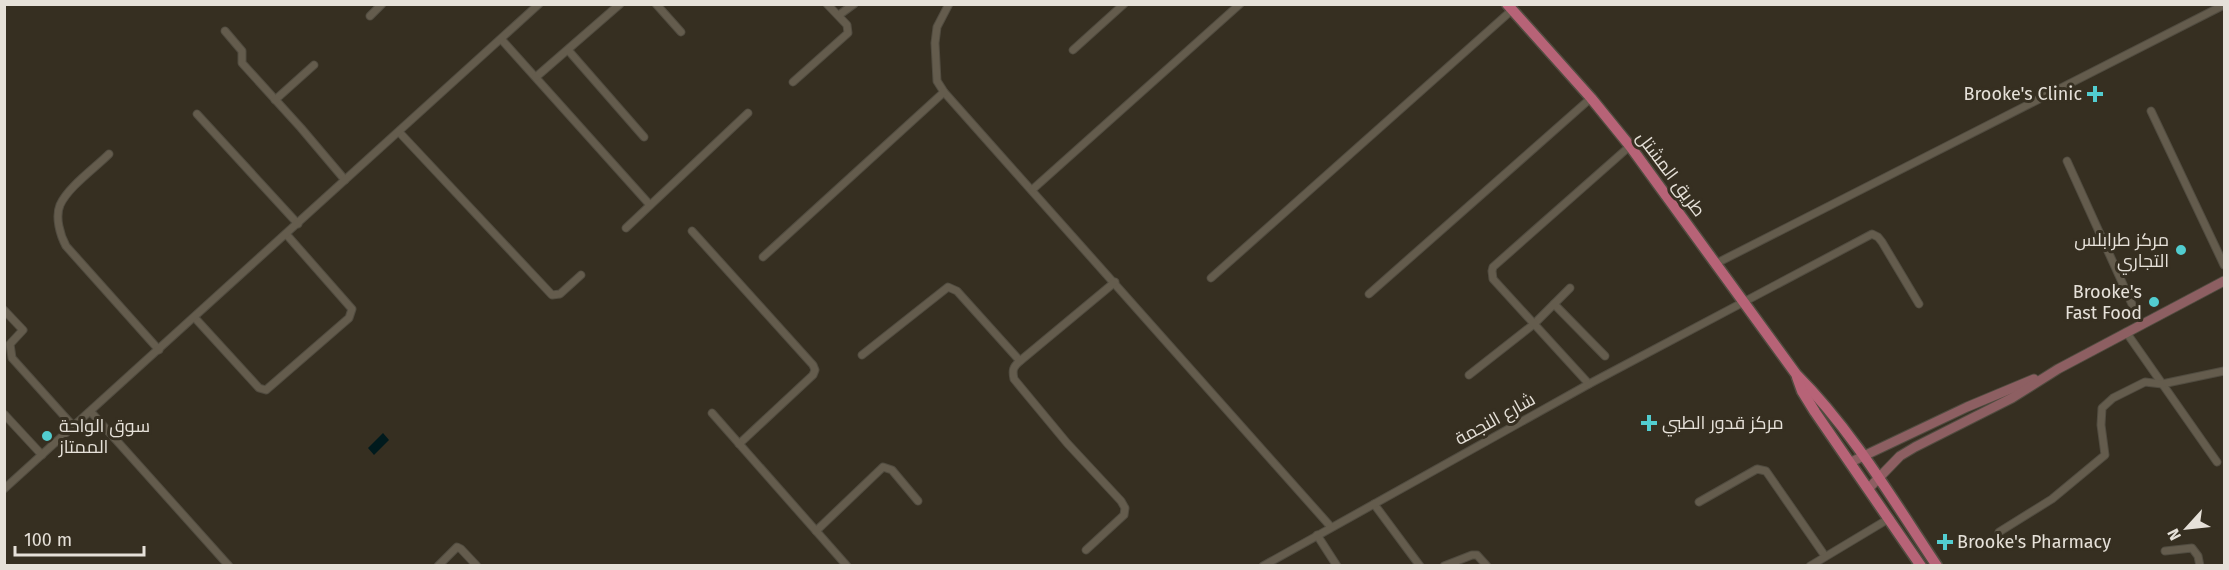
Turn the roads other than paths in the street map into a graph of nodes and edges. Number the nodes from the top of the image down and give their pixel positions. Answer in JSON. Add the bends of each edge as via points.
{"nodes":[{"id":1,"x":382,"y":4,"type":"edge"},
{"id":2,"x":539,"y":4,"type":"edge"},
{"id":3,"x":620,"y":4,"type":"edge"},
{"id":4,"x":656,"y":4,"type":"edge"},
{"id":5,"x":827,"y":4,"type":"edge"},
{"id":6,"x":854,"y":4,"type":"edge"},
{"id":7,"x":949,"y":4,"type":"edge"},
{"id":8,"x":1124,"y":4,"type":"edge"},
{"id":9,"x":1240,"y":4,"type":"edge"},
{"id":10,"x":2224,"y":5,"type":"edge"},
{"id":11,"x":1510,"y":7,"type":"edge"},
{"id":12,"x":839,"y":15,"type":"junction"},
{"id":13,"x":370,"y":16,"type":"dead end"},
{"id":14,"x":225,"y":31,"type":"dead end"},
{"id":15,"x":681,"y":32,"type":"dead end"},
{"id":16,"x":501,"y":39,"type":"junction"},
{"id":17,"x":568,"y":50,"type":"junction"},
{"id":18,"x":1073,"y":50,"type":"dead end"},
{"id":19,"x":314,"y":65,"type":"dead end"},
{"id":20,"x":536,"y":77,"type":"junction"},
{"id":21,"x":793,"y":82,"type":"dead end"},
{"id":22,"x":944,"y":92,"type":"junction"},
{"id":23,"x":1591,"y":98,"type":"junction"},
{"id":24,"x":275,"y":100,"type":"junction"},
{"id":25,"x":2151,"y":111,"type":"dead end"},
{"id":26,"x":748,"y":113,"type":"dead end"},
{"id":27,"x":197,"y":114,"type":"dead end"},
{"id":28,"x":399,"y":132,"type":"junction"},
{"id":29,"x":644,"y":137,"type":"dead end"},
{"id":30,"x":1630,"y":146,"type":"junction"},
{"id":31,"x":109,"y":154,"type":"dead end"},
{"id":32,"x":2067,"y":161,"type":"dead end"},
{"id":33,"x":345,"y":180,"type":"junction"},
{"id":34,"x":1032,"y":189,"type":"junction"},
{"id":35,"x":650,"y":205,"type":"junction"},
{"id":36,"x":298,"y":224,"type":"junction"},
{"id":37,"x":626,"y":228,"type":"dead end"},
{"id":38,"x":692,"y":231,"type":"dead end"},
{"id":39,"x":286,"y":234,"type":"junction"},
{"id":40,"x":763,"y":257,"type":"dead end"},
{"id":41,"x":1717,"y":263,"type":"junction"},
{"id":42,"x":2224,"y":265,"type":"edge"},
{"id":43,"x":581,"y":275,"type":"dead end"},
{"id":44,"x":1210,"y":278,"type":"dead end"},
{"id":45,"x":2224,"y":281,"type":"edge"},
{"id":46,"x":1115,"y":282,"type":"junction"},
{"id":47,"x":1570,"y":288,"type":"dead end"},
{"id":48,"x":1368,"y":294,"type":"dead end"},
{"id":49,"x":1744,"y":302,"type":"junction"},
{"id":50,"x":1554,"y":304,"type":"junction"},
{"id":51,"x":1919,"y":304,"type":"dead end"},
{"id":52,"x":4,"y":310,"type":"edge"},
{"id":53,"x":195,"y":318,"type":"junction"},
{"id":54,"x":1534,"y":324,"type":"junction"},
{"id":55,"x":2141,"y":324,"type":"junction"},
{"id":56,"x":2126,"y":332,"type":"junction"},
{"id":57,"x":159,"y":350,"type":"junction"},
{"id":58,"x":862,"y":355,"type":"dead end"},
{"id":59,"x":1605,"y":356,"type":"dead end"},
{"id":60,"x":1020,"y":361,"type":"junction"},
{"id":61,"x":2058,"y":369,"type":"junction"},
{"id":62,"x":2224,"y":371,"type":"edge"},
{"id":63,"x":1796,"y":374,"type":"junction"},
{"id":64,"x":1470,"y":375,"type":"dead end"},
{"id":65,"x":1589,"y":384,"type":"junction"},
{"id":66,"x":2162,"y":384,"type":"junction"},
{"id":67,"x":91,"y":412,"type":"junction"},
{"id":68,"x":712,"y":413,"type":"dead end"},
{"id":69,"x":4,"y":414,"type":"edge"},
{"id":70,"x":74,"y":427,"type":"junction"},
{"id":71,"x":739,"y":444,"type":"junction"},
{"id":72,"x":42,"y":455,"type":"junction"},
{"id":73,"x":1864,"y":456,"type":"junction"},
{"id":74,"x":1851,"y":462,"type":"junction"},
{"id":75,"x":2217,"y":462,"type":"dead end"},
{"id":76,"x":1879,"y":478,"type":"junction"},
{"id":77,"x":1869,"y":488,"type":"junction"},
{"id":78,"x":4,"y":489,"type":"edge"},
{"id":79,"x":918,"y":501,"type":"dead end"},
{"id":80,"x":1699,"y":502,"type":"dead end"},
{"id":81,"x":1374,"y":504,"type":"junction"},
{"id":82,"x":1890,"y":518,"type":"junction"},
{"id":83,"x":1331,"y":527,"type":"junction"},
{"id":84,"x":816,"y":531,"type":"junction"},
{"id":85,"x":1999,"y":532,"type":"dead end"},
{"id":86,"x":1317,"y":535,"type":"junction"},
{"id":87,"x":1086,"y":550,"type":"dead end"},
{"id":88,"x":2165,"y":552,"type":"dead end"},
{"id":89,"x":1825,"y":556,"type":"junction"},
{"id":90,"x":229,"y":566,"type":"edge"},
{"id":91,"x":438,"y":566,"type":"edge"},
{"id":92,"x":477,"y":566,"type":"edge"},
{"id":93,"x":847,"y":566,"type":"edge"},
{"id":94,"x":1263,"y":566,"type":"edge"},
{"id":95,"x":1337,"y":566,"type":"edge"},
{"id":96,"x":1420,"y":566,"type":"edge"},
{"id":97,"x":1444,"y":566,"type":"edge"},
{"id":98,"x":1487,"y":566,"type":"edge"},
{"id":99,"x":1810,"y":566,"type":"edge"},
{"id":100,"x":1921,"y":566,"type":"edge"},
{"id":101,"x":1937,"y":566,"type":"edge"},
{"id":102,"x":2200,"y":566,"type":"edge"}],
"edges":[{"from":1,"to":13,"type":"street"},
{"from":2,"to":16,"type":"street"},
{"from":3,"to":17,"type":"street"},
{"from":4,"to":15,"type":"street"},
{"from":5,"to":12,"type":"street"},
{"from":6,"to":12,"type":"street"},
{"from":7,"to":22,"type":"street","via":[[937,27],[935,43],[937,81]]},
{"from":8,"to":18,"type":"street"},
{"from":9,"to":34,"type":"street"},
{"from":10,"to":41,"type":"street"},
{"from":11,"to":23,"type":"main road","name":"طريق المشتل"},
{"from":11,"to":44,"type":"street"},
{"from":12,"to":21,"type":"street","via":[[848,33]]},
{"from":14,"to":24,"type":"street","via":[[242,51],[242,63]]},
{"from":16,"to":20,"type":"street"},
{"from":16,"to":28,"type":"street"},
{"from":17,"to":20,"type":"street"},
{"from":17,"to":29,"type":"street"},
{"from":19,"to":24,"type":"street"},
{"from":20,"to":35,"type":"street"},
{"from":22,"to":34,"type":"street"},
{"from":22,"to":40,"type":"street"},
{"from":23,"to":30,"type":"main road","name":"طريق المشتل"},
{"from":23,"to":48,"type":"street"},
{"from":24,"to":33,"type":"street"},
{"from":25,"to":42,"type":"street"},
{"from":26,"to":35,"type":"street"},
{"from":27,"to":36,"type":"street"},
{"from":28,"to":33,"type":"street"},
{"from":28,"to":43,"type":"street","via":[[552,295],[560,294]]},
{"from":30,"to":41,"type":"main road","name":"طريق المشتل"},
{"from":30,"to":54,"type":"street","via":[[1493,267],[1493,279]]},
{"from":31,"to":57,"type":"street","via":[[60,205],[61,237]]},
{"from":32,"to":55,"type":"street"},
{"from":33,"to":36,"type":"street"},
{"from":34,"to":46,"type":"street"},
{"from":35,"to":37,"type":"street"},
{"from":36,"to":39,"type":"street"},
{"from":38,"to":71,"type":"street","via":[[815,370]]},
{"from":39,"to":53,"type":"street"},
{"from":39,"to":53,"type":"street","via":[[352,309],[349,318],[270,388],[262,390]]},
{"from":41,"to":49,"type":"main road","name":"طريق المشتل"},
{"from":45,"to":55,"type":"main road"},
{"from":46,"to":60,"type":"street"},
{"from":46,"to":83,"type":"street"},
{"from":47,"to":50,"type":"street"},
{"from":49,"to":51,"type":"street","name":"شارع النجمة","via":[[1872,234],[1882,242]]},
{"from":49,"to":63,"type":"main road","name":"طريق المشتل"},
{"from":49,"to":65,"type":"street","name":"شارع النجمة"},
{"from":50,"to":54,"type":"street"},
{"from":50,"to":59,"type":"street"},
{"from":52,"to":70,"type":"street","via":[[23,330],[10,345],[12,358]]},
{"from":53,"to":57,"type":"street"},
{"from":54,"to":64,"type":"street"},
{"from":54,"to":65,"type":"street"},
{"from":55,"to":56,"type":"main road"},
{"from":56,"to":61,"type":"main road"},
{"from":56,"to":66,"type":"street"},
{"from":57,"to":67,"type":"street"},
{"from":58,"to":60,"type":"street","via":[[948,287],[957,291]]},
{"from":60,"to":87,"type":"street","via":[[1013,367],[1014,379],[1125,508],[1124,515]]},
{"from":61,"to":73,"type":"main road"},
{"from":61,"to":76,"type":"main road","via":[[2012,398],[1900,456]]},
{"from":62,"to":66,"type":"street"},
{"from":63,"to":73,"type":"main road","name":"طريق المشتل"},
{"from":63,"to":74,"type":"main road","name":"طريق المشتل","via":[[1802,391]]},
{"from":65,"to":81,"type":"street","name":"شارع النجمة"},
{"from":66,"to":75,"type":"street"},
{"from":66,"to":85,"type":"street","via":[[2145,382],[2113,398],[2102,408],[2105,454],[2052,499]]},
{"from":67,"to":70,"type":"street"},
{"from":67,"to":90,"type":"street"},
{"from":68,"to":71,"type":"street"},
{"from":69,"to":72,"type":"street"},
{"from":70,"to":72,"type":"street"},
{"from":71,"to":84,"type":"street"},
{"from":72,"to":78,"type":"street"},
{"from":73,"to":74,"type":"main road"},
{"from":73,"to":76,"type":"main road","name":"طريق المشتل"},
{"from":74,"to":77,"type":"main road","name":"طريق المشتل"},
{"from":76,"to":77,"type":"main road"},
{"from":76,"to":101,"type":"main road","name":"طريق المشتل"},
{"from":77,"to":82,"type":"main road","name":"طريق المشتل"},
{"from":79,"to":84,"type":"street","via":[[892,471],[883,467]]},
{"from":80,"to":89,"type":"street","via":[[1757,469],[1766,471]]},
{"from":81,"to":83,"type":"street","name":"شارع النجمة"},
{"from":81,"to":96,"type":"street"},
{"from":82,"to":89,"type":"street"},
{"from":82,"to":100,"type":"main road","name":"طريق المشتل"},
{"from":83,"to":86,"type":"street","name":"شارع النجمة"},
{"from":84,"to":93,"type":"street"},
{"from":86,"to":94,"type":"street","name":"شارع النجمة"},
{"from":86,"to":95,"type":"street"},
{"from":88,"to":102,"type":"street","via":[[2192,548]]},
{"from":89,"to":99,"type":"street"},
{"from":91,"to":92,"type":"street","via":[[457,547]]},
{"from":97,"to":98,"type":"street","via":[[1477,555]]}]}
